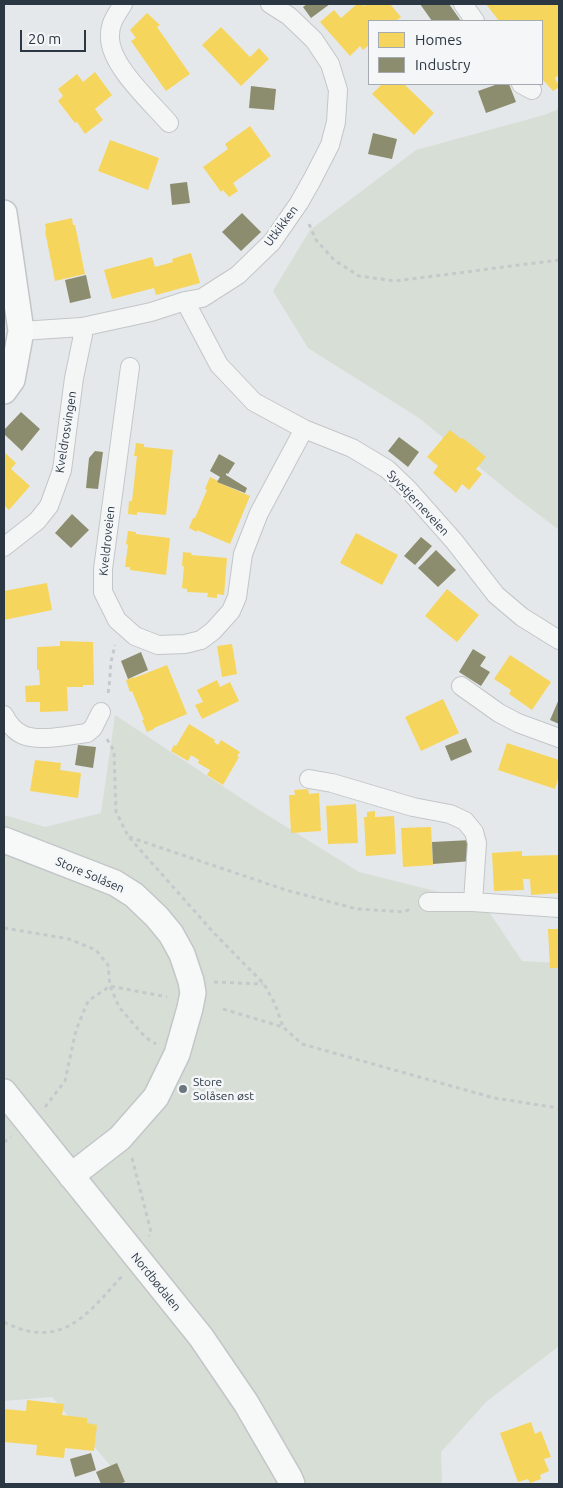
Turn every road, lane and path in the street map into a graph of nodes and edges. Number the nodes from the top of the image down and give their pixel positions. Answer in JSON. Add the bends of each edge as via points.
{"nodes":[{"id":1,"x":123,"y":4,"type":"edge"},
{"id":2,"x":270,"y":4,"type":"edge"},
{"id":3,"x":463,"y":4,"type":"edge"},
{"id":4,"x":474,"y":20,"type":"edge"},
{"id":5,"x":169,"y":123,"type":"dead end"},
{"id":6,"x":298,"y":203,"type":"junction"},
{"id":7,"x":4,"y":213,"type":"edge"},
{"id":8,"x":559,"y":260,"type":"edge"},
{"id":9,"x":185,"y":301,"type":"junction"},
{"id":10,"x":82,"y":326,"type":"junction"},
{"id":11,"x":21,"y":331,"type":"junction"},
{"id":12,"x":130,"y":368,"type":"dead end"},
{"id":13,"x":4,"y":391,"type":"edge"},
{"id":14,"x":304,"y":429,"type":"junction"},
{"id":15,"x":4,"y":547,"type":"edge"},
{"id":16,"x":125,"y":628,"type":"junction"},
{"id":17,"x":559,"y":640,"type":"edge"},
{"id":18,"x":461,"y":686,"type":"dead end"},
{"id":19,"x":101,"y":712,"type":"joint"},
{"id":20,"x":4,"y":715,"type":"edge"},
{"id":21,"x":93,"y":728,"type":"junction"},
{"id":22,"x":559,"y":738,"type":"edge"},
{"id":23,"x":309,"y":779,"type":"dead end"},
{"id":24,"x":128,"y":836,"type":"junction"},
{"id":25,"x":4,"y":840,"type":"edge"},
{"id":26,"x":428,"y":902,"type":"joint"},
{"id":27,"x":473,"y":902,"type":"junction"},
{"id":28,"x":559,"y":908,"type":"edge"},
{"id":29,"x":4,"y":928,"type":"edge"},
{"id":30,"x":191,"y":981,"type":"junction"},
{"id":31,"x":264,"y":984,"type":"junction"},
{"id":32,"x":110,"y":986,"type":"junction"},
{"id":33,"x":167,"y":997,"type":"dead end"},
{"id":34,"x":222,"y":1009,"type":"dead end"},
{"id":35,"x":283,"y":1027,"type":"junction"},
{"id":36,"x":176,"y":1054,"type":"junction"},
{"id":37,"x":4,"y":1092,"type":"edge"},
{"id":38,"x":559,"y":1108,"type":"edge"},
{"id":39,"x":40,"y":1114,"type":"dead end"},
{"id":40,"x":120,"y":1138,"type":"junction"},
{"id":41,"x":72,"y":1176,"type":"junction"},
{"id":42,"x":138,"y":1260,"type":"junction"},
{"id":43,"x":4,"y":1322,"type":"edge"},
{"id":44,"x":292,"y":1484,"type":"edge"}],
"edges":[{"from":1,"to":5,"type":"street","via":[[113,18],[109,36],[115,59]]},
{"from":2,"to":6,"type":"street","name":"Utkikken","via":[[289,16],[314,40],[330,64],[338,90],[336,122],[330,144]]},
{"from":3,"to":4,"type":"street"},
{"from":6,"to":8,"type":"path","via":[[316,240],[334,260],[359,276],[395,281]]},
{"from":6,"to":9,"type":"street","name":"Utkikken","via":[[272,242],[238,275],[202,298]]},
{"from":7,"to":11,"type":"street"},
{"from":9,"to":10,"type":"street","name":"Utkikken","via":[[151,312]]},
{"from":9,"to":14,"type":"street","name":"Syvstjerneveien","via":[[219,365],[254,402]]},
{"from":10,"to":11,"type":"street","name":"Utkikken"},
{"from":10,"to":15,"type":"street","name":"Kveldrosvingen","via":[[62,470],[49,506],[37,521]]},
{"from":11,"to":13,"type":"street","via":[[12,380]]},
{"from":12,"to":16,"type":"street","name":"Kveldroveien","via":[[103,569],[103,592],[117,620]]},
{"from":14,"to":16,"type":"street","name":"Kveldroveien","via":[[258,513],[242,554],[237,597],[231,611],[201,640],[186,644],[158,645],[135,636]]},
{"from":14,"to":17,"type":"street","name":"Syvstjerneveien","via":[[352,448],[387,469],[454,541],[496,594],[522,617]]},
{"from":16,"to":19,"type":"path","via":[[116,643],[110,688]]},
{"from":18,"to":22,"type":"street","via":[[499,713]]},
{"from":19,"to":21,"type":"street"},
{"from":20,"to":21,"type":"street","via":[[10,725],[23,735],[39,738],[87,732]]},
{"from":21,"to":24,"type":"path","via":[[109,740],[114,751],[116,812]]},
{"from":23,"to":27,"type":"street","via":[[450,814],[465,821],[477,842]]},
{"from":24,"to":26,"type":"path","via":[[286,890],[357,909],[404,912]]},
{"from":24,"to":31,"type":"path"},
{"from":25,"to":30,"type":"street","name":"Store Solåsen","via":[[115,883],[134,895],[171,934]]},
{"from":26,"to":27,"type":"street"},
{"from":27,"to":28,"type":"street"},
{"from":29,"to":32,"type":"path","via":[[69,939],[96,950],[108,965]]},
{"from":30,"to":31,"type":"path"},
{"from":30,"to":36,"type":"street","name":"Store Solåsen","via":[[190,1008]]},
{"from":31,"to":35,"type":"path"},
{"from":32,"to":33,"type":"path"},
{"from":32,"to":36,"type":"path","via":[[119,1007],[140,1032]]},
{"from":32,"to":39,"type":"path","via":[[88,1001],[76,1030],[65,1081]]},
{"from":34,"to":35,"type":"path"},
{"from":35,"to":38,"type":"path","via":[[302,1044],[494,1098]]},
{"from":36,"to":40,"type":"street","name":"Store Solåsen","via":[[156,1097]]},
{"from":37,"to":41,"type":"street","name":"Nordbødalen"},
{"from":40,"to":41,"type":"street","name":"Store Solåsen"},
{"from":40,"to":42,"type":"path","via":[[133,1159],[151,1232]]},
{"from":41,"to":42,"type":"street","name":"Nordbødalen"},
{"from":42,"to":43,"type":"path","via":[[89,1313],[72,1325],[38,1333],[19,1330]]},
{"from":42,"to":44,"type":"street","name":"Nordbødalen","via":[[200,1337],[246,1403]]}]}
